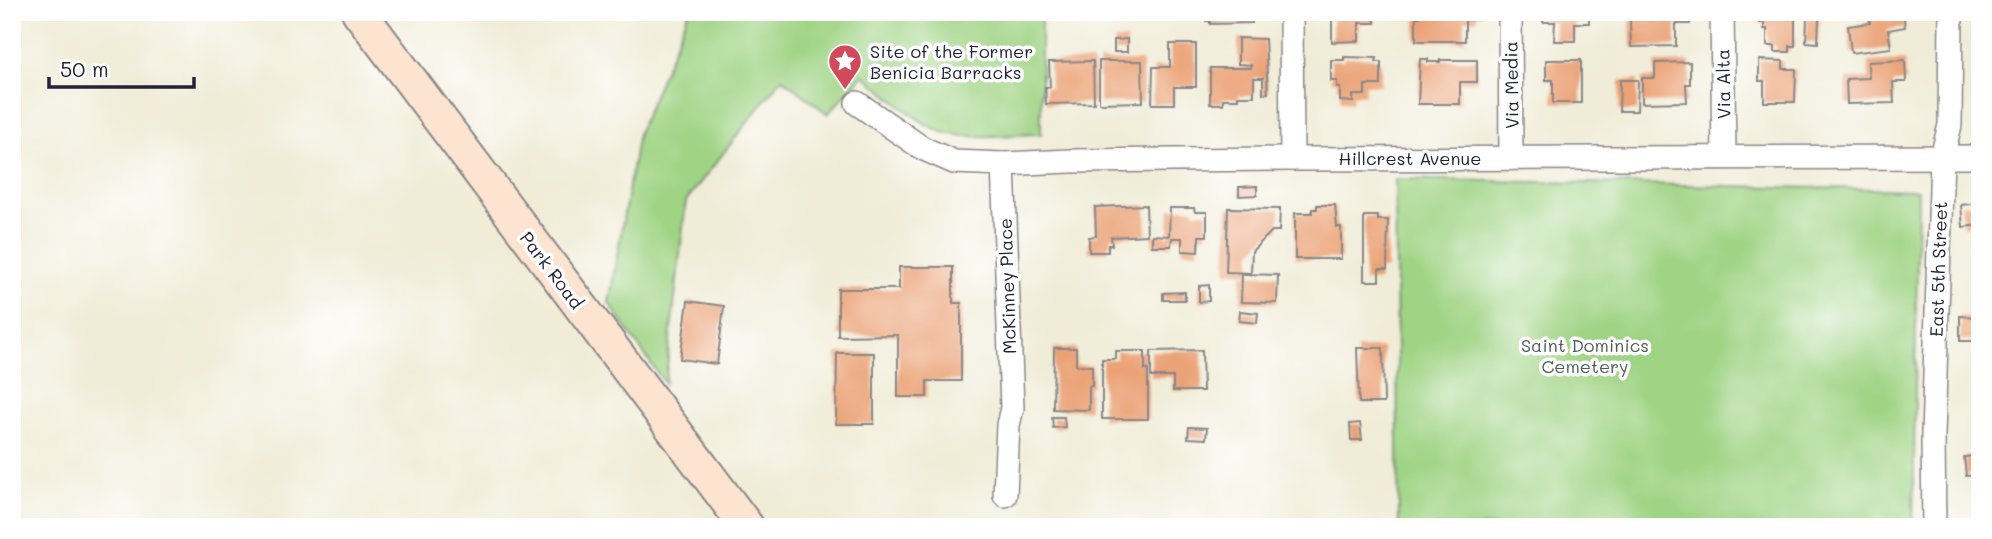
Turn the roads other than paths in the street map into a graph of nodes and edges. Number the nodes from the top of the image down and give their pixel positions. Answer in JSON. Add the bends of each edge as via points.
{"nodes":[{"id":1,"x":359,"y":12,"type":"edge"},
{"id":2,"x":1291,"y":12,"type":"edge"},
{"id":3,"x":1510,"y":12,"type":"edge"},
{"id":4,"x":1722,"y":12,"type":"edge"},
{"id":5,"x":1951,"y":12,"type":"edge"},
{"id":6,"x":857,"y":103,"type":"dead end"},
{"id":7,"x":1724,"y":156,"type":"junction"},
{"id":8,"x":1942,"y":157,"type":"junction"},
{"id":9,"x":1980,"y":157,"type":"edge"},
{"id":10,"x":1511,"y":158,"type":"junction"},
{"id":11,"x":1292,"y":159,"type":"junction"},
{"id":12,"x":1003,"y":164,"type":"junction"},
{"id":13,"x":1005,"y":495,"type":"dead end"},
{"id":14,"x":747,"y":527,"type":"edge"},
{"id":15,"x":1934,"y":527,"type":"edge"}],
"edges":[{"from":1,"to":14,"type":"street","name":"Park Road"},
{"from":2,"to":11,"type":"street"},
{"from":3,"to":10,"type":"street","name":"Via Media"},
{"from":4,"to":7,"type":"street","name":"Via Alta"},
{"from":5,"to":8,"type":"street","name":"East 5th Street","via":[[1950,125]]},
{"from":6,"to":12,"type":"street","name":"Hillcrest Avenue","via":[[922,148],[954,162]]},
{"from":7,"to":8,"type":"street","name":"Hillcrest Avenue"},
{"from":7,"to":10,"type":"street","name":"Hillcrest Avenue"},
{"from":8,"to":9,"type":"street","name":"Hillcrest Avenue"},
{"from":8,"to":15,"type":"street","name":"East 5th Street"},
{"from":10,"to":11,"type":"street","name":"Hillcrest Avenue"},
{"from":11,"to":12,"type":"street","name":"Hillcrest Avenue"},
{"from":12,"to":13,"type":"street","name":"McKinney Place","via":[[1012,408]]}]}
